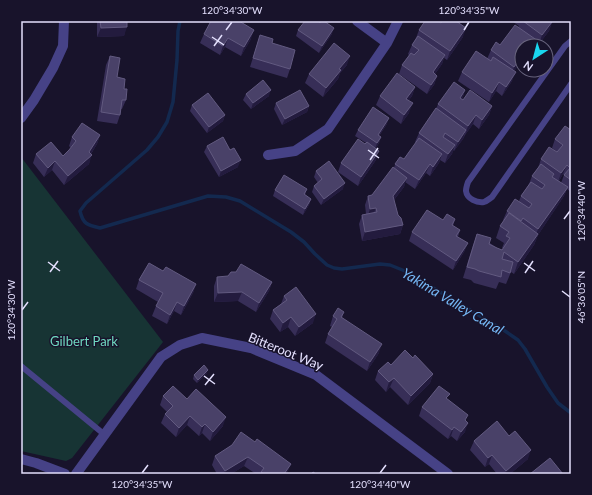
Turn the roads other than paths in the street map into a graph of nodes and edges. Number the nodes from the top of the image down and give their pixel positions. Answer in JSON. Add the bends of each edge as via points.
{"nodes":[{"id":1,"x":64,"y":21,"type":"edge"},
{"id":2,"x":357,"y":21,"type":"edge"},
{"id":3,"x":398,"y":21,"type":"edge"},
{"id":4,"x":571,"y":41,"type":"edge"},
{"id":5,"x":388,"y":43,"type":"junction"},
{"id":6,"x":571,"y":84,"type":"edge"},
{"id":7,"x":21,"y":118,"type":"edge"},
{"id":8,"x":268,"y":155,"type":"dead end"},
{"id":9,"x":21,"y":366,"type":"edge"},
{"id":10,"x":105,"y":435,"type":"junction"},
{"id":11,"x":21,"y":460,"type":"edge"},
{"id":12,"x":65,"y":474,"type":"edge"},
{"id":13,"x":76,"y":474,"type":"edge"},
{"id":14,"x":448,"y":474,"type":"edge"}],
"edges":[{"from":1,"to":7,"type":"street","via":[[63,46],[53,68]]},
{"from":2,"to":5,"type":"street"},
{"from":3,"to":5,"type":"street"},
{"from":4,"to":6,"type":"lane","via":[[468,182],[466,192],[472,200],[484,202],[492,197]]},
{"from":5,"to":8,"type":"street","via":[[328,129],[295,151]]},
{"from":9,"to":10,"type":"lane"},
{"from":10,"to":13,"type":"street","name":"Bitteroot Way"},
{"from":10,"to":14,"type":"street","name":"Bitteroot Way","via":[[161,357],[180,345],[202,338],[251,348],[316,374]]},
{"from":11,"to":12,"type":"street"}]}
